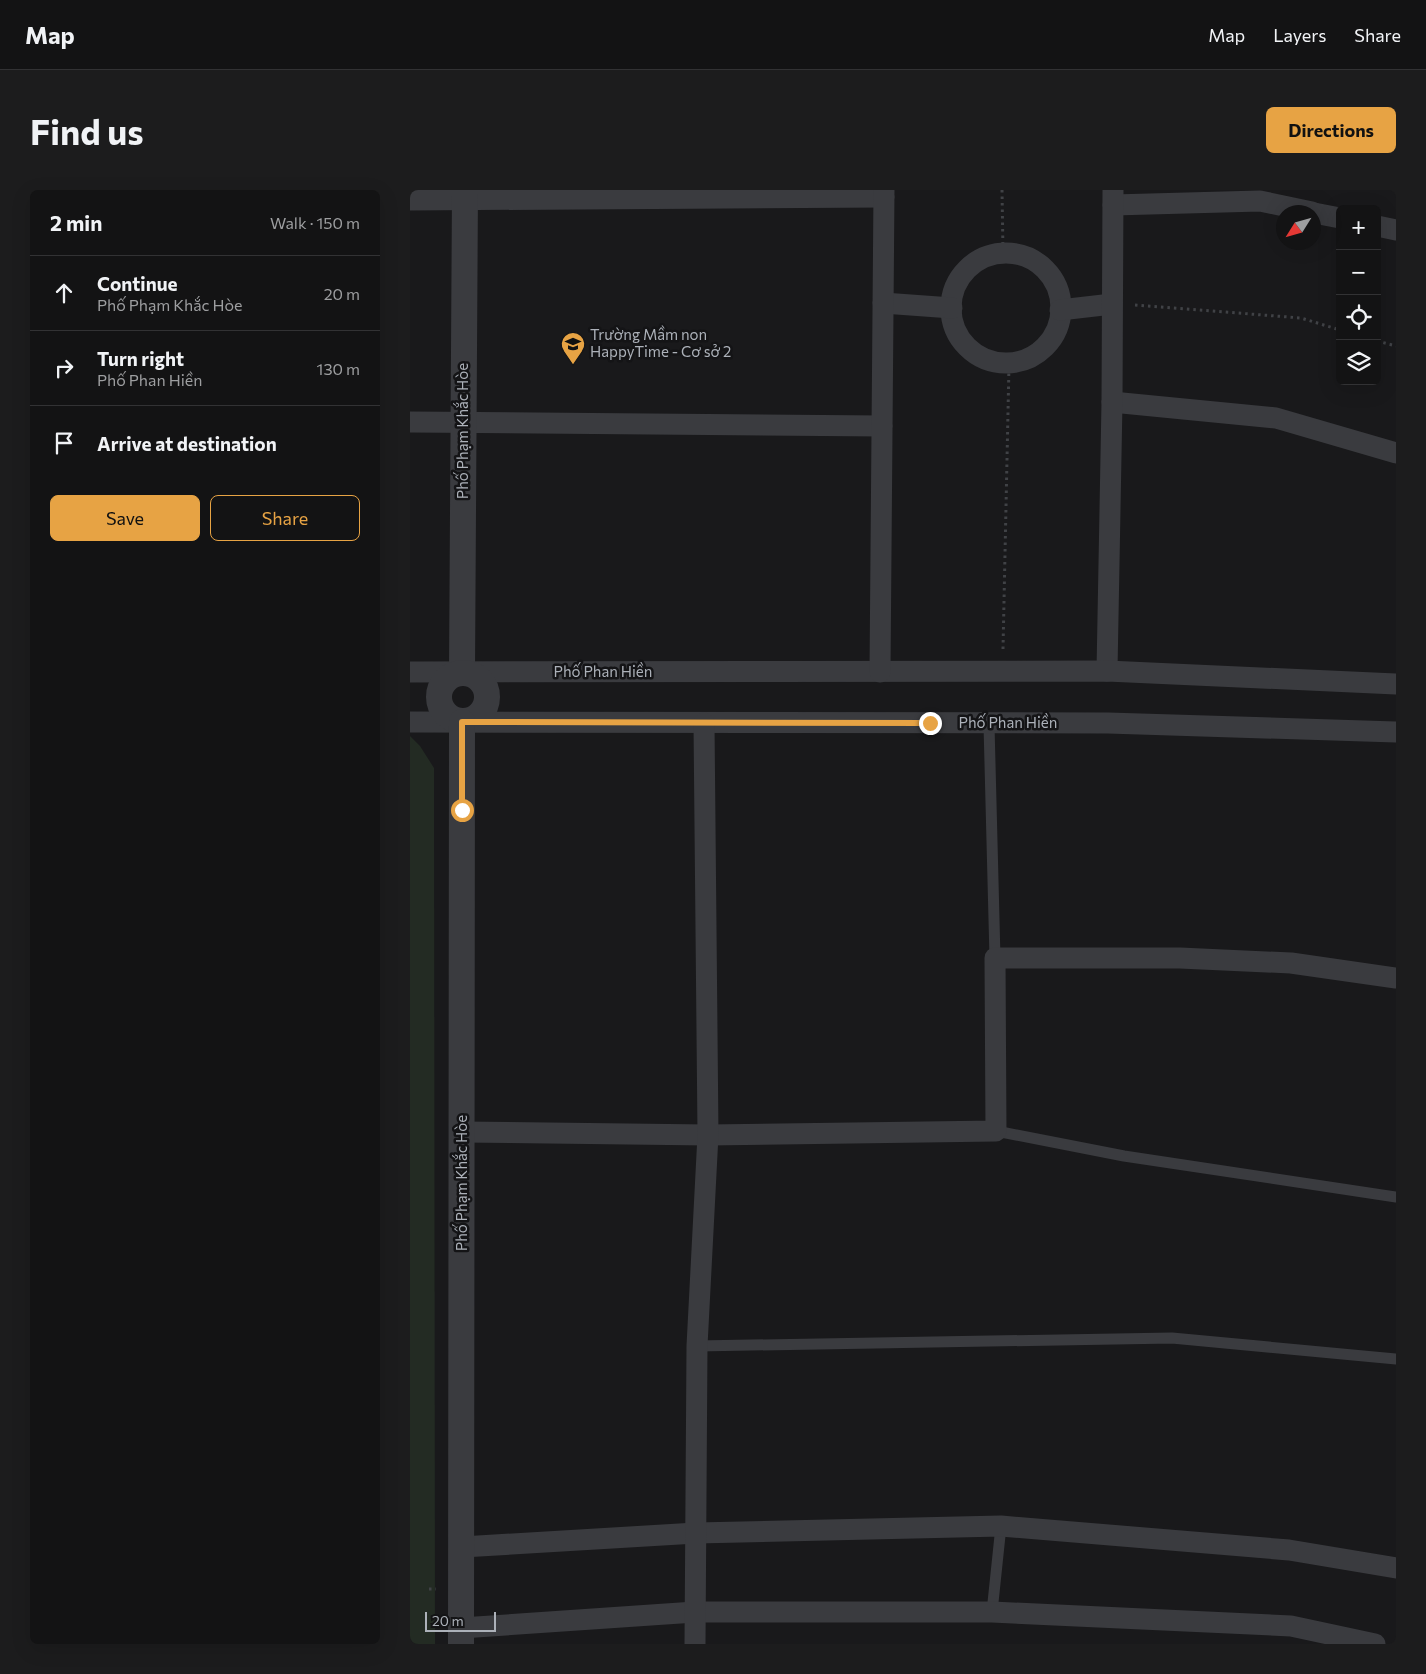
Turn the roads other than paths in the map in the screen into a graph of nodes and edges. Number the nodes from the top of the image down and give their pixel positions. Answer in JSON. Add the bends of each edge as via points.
{"nodes":[{"id":1,"x":884,"y":194,"type":"edge"},
{"id":2,"x":464,"y":195,"type":"edge"},
{"id":3,"x":1113,"y":198,"type":"edge"},
{"id":4,"x":410,"y":200,"type":"edge"},
{"id":5,"x":1278,"y":205,"type":"edge"},
{"id":6,"x":1321,"y":214,"type":"edge"},
{"id":7,"x":1336,"y":217,"type":"edge"},
{"id":8,"x":1381,"y":227,"type":"edge"},
{"id":9,"x":1396,"y":230,"type":"edge"},
{"id":10,"x":883,"y":303,"type":"junction"},
{"id":11,"x":1112,"y":304,"type":"junction"},
{"id":12,"x":952,"y":308,"type":"junction"},
{"id":13,"x":1060,"y":310,"type":"junction"},
{"id":14,"x":1112,"y":402,"type":"junction"},
{"id":15,"x":410,"y":422,"type":"edge"},
{"id":16,"x":463,"y":423,"type":"junction"},
{"id":17,"x":882,"y":426,"type":"junction"},
{"id":18,"x":1396,"y":453,"type":"edge"},
{"id":19,"x":410,"y":672,"type":"edge"},
{"id":20,"x":462,"y":672,"type":"junction"},
{"id":21,"x":880,"y":672,"type":"junction"},
{"id":22,"x":1106,"y":672,"type":"junction"},
{"id":23,"x":1396,"y":684,"type":"edge"},
{"id":24,"x":410,"y":722,"type":"edge"},
{"id":25,"x":462,"y":722,"type":"junction"},
{"id":26,"x":704,"y":723,"type":"junction"},
{"id":27,"x":989,"y":725,"type":"junction"},
{"id":28,"x":1396,"y":732,"type":"edge"},
{"id":29,"x":995,"y":958,"type":"junction"},
{"id":30,"x":1396,"y":978,"type":"edge"},
{"id":31,"x":996,"y":1131,"type":"junction"},
{"id":32,"x":462,"y":1132,"type":"junction"},
{"id":33,"x":708,"y":1135,"type":"junction"},
{"id":34,"x":1396,"y":1197,"type":"edge"},
{"id":35,"x":697,"y":1346,"type":"junction"},
{"id":36,"x":1396,"y":1359,"type":"edge"},
{"id":37,"x":1001,"y":1526,"type":"junction"},
{"id":38,"x":696,"y":1533,"type":"junction"},
{"id":39,"x":462,"y":1548,"type":"junction"},
{"id":40,"x":1396,"y":1568,"type":"edge"},
{"id":41,"x":695,"y":1612,"type":"junction"},
{"id":42,"x":992,"y":1612,"type":"junction"},
{"id":43,"x":461,"y":1636,"type":"edge"},
{"id":44,"x":695,"y":1644,"type":"edge"},
{"id":45,"x":1375,"y":1644,"type":"edge"}],
"edges":[{"from":1,"to":2,"type":"street"},
{"from":1,"to":10,"type":"street"},
{"from":2,"to":4,"type":"street"},
{"from":2,"to":16,"type":"street","name":"Phố Phạm Khắc Hòe"},
{"from":3,"to":5,"type":"street","via":[[1260,201]]},
{"from":3,"to":11,"type":"street"},
{"from":6,"to":7,"type":"street"},
{"from":8,"to":9,"type":"street"},
{"from":10,"to":12,"type":"street"},
{"from":10,"to":17,"type":"street"},
{"from":11,"to":13,"type":"street"},
{"from":11,"to":14,"type":"street"},
{"from":12,"to":13,"type":"street","via":[[953,328],[975,355],[1009,364],[1042,352],[1061,323]]},
{"from":12,"to":13,"type":"street","via":[[951,293],[970,263],[1003,251],[1037,260],[1059,287]]},
{"from":14,"to":18,"type":"street","via":[[1276,418]]},
{"from":14,"to":22,"type":"street"},
{"from":15,"to":16,"type":"street"},
{"from":16,"to":17,"type":"street"},
{"from":16,"to":20,"type":"street","name":"Phố Phạm Khắc Hòe"},
{"from":17,"to":21,"type":"street"},
{"from":19,"to":20,"type":"street","name":"Phố Phan Hiền"},
{"from":20,"to":21,"type":"street","name":"Phố Phan Hiền"},
{"from":20,"to":25,"type":"street","via":[[447,678],[439,701],[447,715]]},
{"from":20,"to":25,"type":"street","via":[[477,677],[487,689],[488,697],[483,712],[470,721]]},
{"from":21,"to":22,"type":"street","name":"Phố Phan Hiền"},
{"from":22,"to":23,"type":"street","name":"Phố Phan Hiền"},
{"from":24,"to":25,"type":"street","name":"Phố Phan Hiền"},
{"from":25,"to":26,"type":"street","name":"Phố Phan Hiền"},
{"from":25,"to":32,"type":"street","name":"Phố Phạm Khắc Hòe"},
{"from":26,"to":27,"type":"street","name":"Phố Phan Hiền"},
{"from":26,"to":33,"type":"street"},
{"from":27,"to":28,"type":"street","name":"Phố Phan Hiền","via":[[1108,723]]},
{"from":27,"to":29,"type":"lane"},
{"from":29,"to":30,"type":"street","via":[[1208,959],[1291,964]]},
{"from":29,"to":31,"type":"street"},
{"from":31,"to":33,"type":"street"},
{"from":31,"to":34,"type":"lane","via":[[1124,1156]]},
{"from":32,"to":33,"type":"street"},
{"from":32,"to":39,"type":"street","name":"Phố Phạm Khắc Hòe"},
{"from":33,"to":35,"type":"street"},
{"from":35,"to":36,"type":"lane","via":[[1172,1338]]},
{"from":35,"to":38,"type":"street"},
{"from":37,"to":38,"type":"street"},
{"from":37,"to":40,"type":"street","via":[[1289,1550]]},
{"from":37,"to":42,"type":"lane"},
{"from":38,"to":39,"type":"street"},
{"from":38,"to":41,"type":"street"},
{"from":39,"to":43,"type":"street","name":"Phố Phạm Khắc Hòe"},
{"from":41,"to":42,"type":"street"},
{"from":41,"to":43,"type":"street"},
{"from":41,"to":44,"type":"street"},
{"from":42,"to":45,"type":"street","via":[[1291,1626]]}]}
